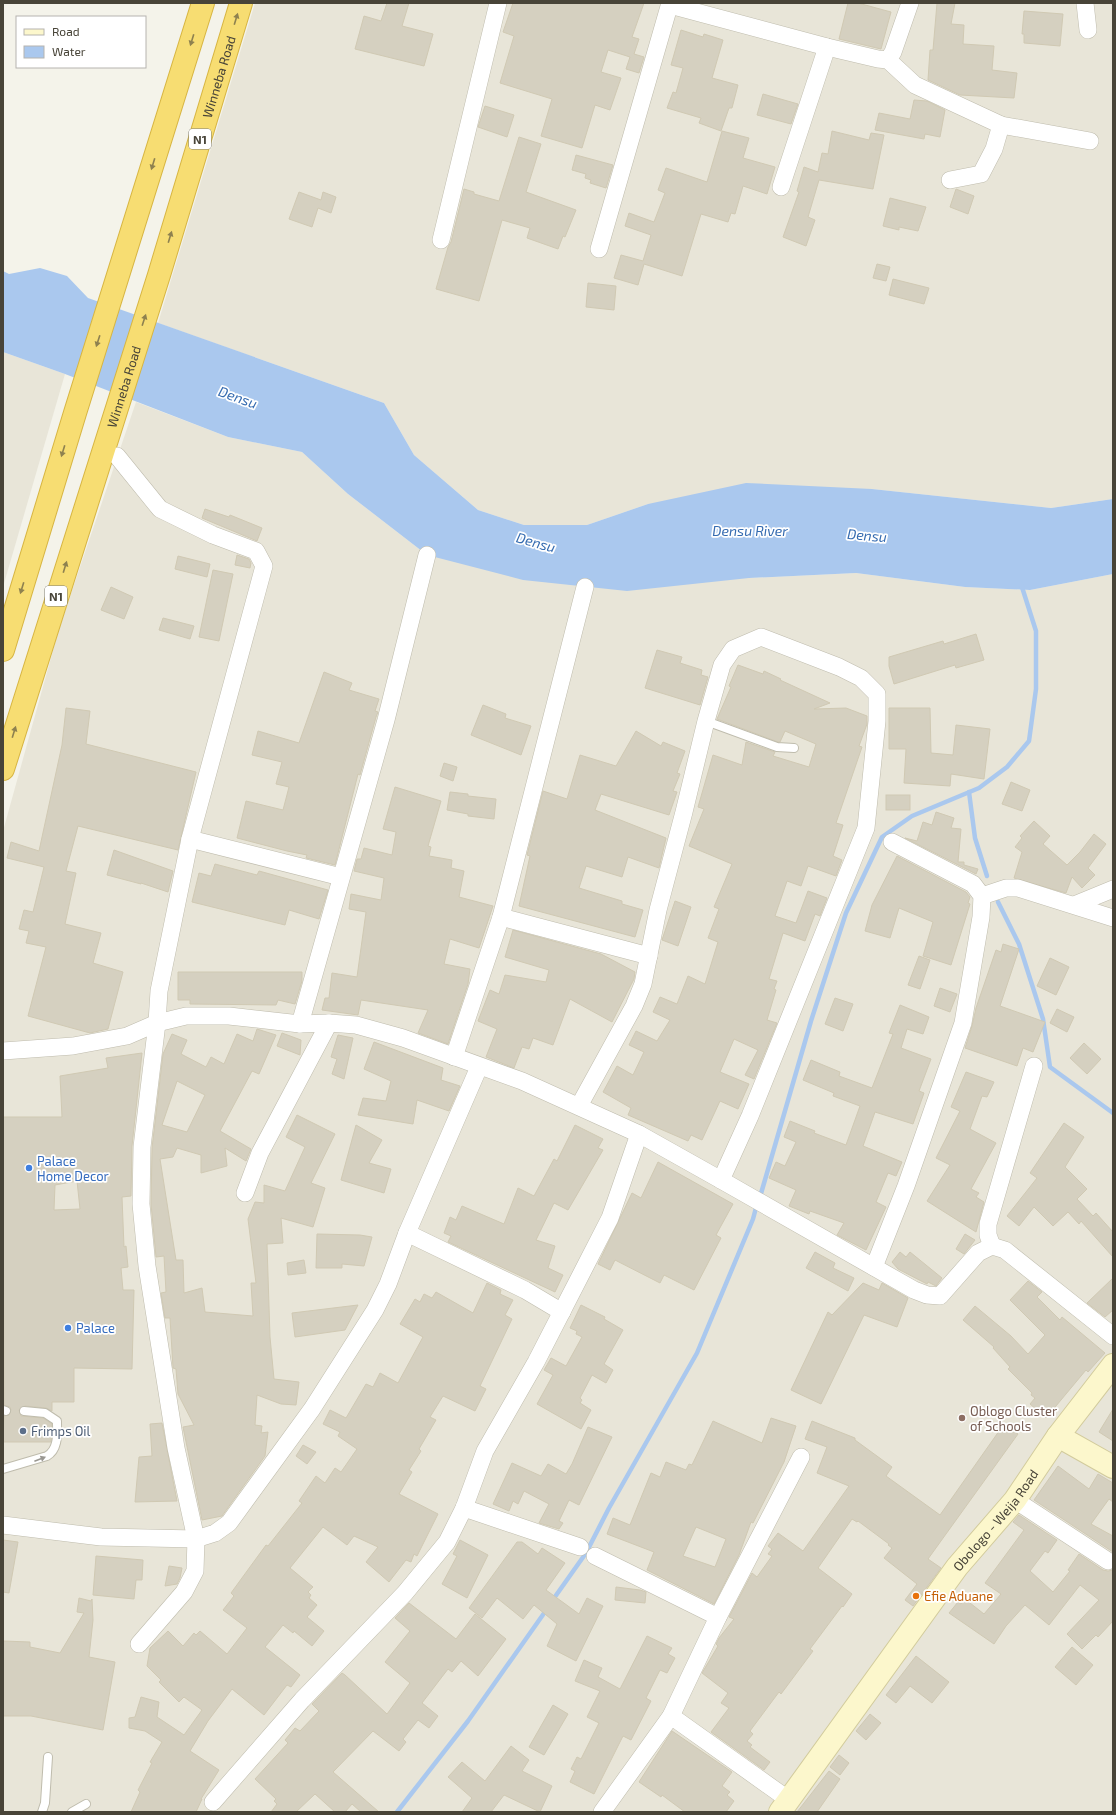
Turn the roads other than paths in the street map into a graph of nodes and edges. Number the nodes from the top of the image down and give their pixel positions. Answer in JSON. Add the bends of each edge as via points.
{"nodes":[{"id":1,"x":203,"y":3,"type":"edge"},
{"id":2,"x":241,"y":3,"type":"edge"},
{"id":3,"x":498,"y":3,"type":"edge"},
{"id":4,"x":910,"y":3,"type":"edge"},
{"id":5,"x":1085,"y":3,"type":"edge"},
{"id":6,"x":670,"y":4,"type":"edge"},
{"id":7,"x":1088,"y":30,"type":"dead end"},
{"id":8,"x":827,"y":47,"type":"junction"},
{"id":9,"x":888,"y":60,"type":"junction"},
{"id":10,"x":1002,"y":125,"type":"junction"},
{"id":11,"x":1090,"y":141,"type":"dead end"},
{"id":12,"x":950,"y":180,"type":"dead end"},
{"id":13,"x":781,"y":187,"type":"dead end"},
{"id":14,"x":441,"y":240,"type":"dead end"},
{"id":15,"x":599,"y":249,"type":"dead end"},
{"id":16,"x":117,"y":456,"type":"dead end"},
{"id":17,"x":427,"y":555,"type":"dead end"},
{"id":18,"x":585,"y":587,"type":"dead end"},
{"id":19,"x":3,"y":650,"type":"edge"},
{"id":20,"x":706,"y":721,"type":"junction"},
{"id":21,"x":794,"y":748,"type":"dead end"},
{"id":22,"x":3,"y":769,"type":"edge"},
{"id":23,"x":190,"y":839,"type":"junction"},
{"id":24,"x":892,"y":842,"type":"dead end"},
{"id":25,"x":341,"y":877,"type":"junction"},
{"id":26,"x":1113,"y":889,"type":"edge"},
{"id":27,"x":982,"y":896,"type":"junction"},
{"id":28,"x":1074,"y":905,"type":"junction"},
{"id":29,"x":501,"y":917,"type":"junction"},
{"id":30,"x":1113,"y":918,"type":"edge"},
{"id":31,"x":649,"y":956,"type":"junction"},
{"id":32,"x":157,"y":1023,"type":"junction"},
{"id":33,"x":328,"y":1023,"type":"junction"},
{"id":34,"x":300,"y":1024,"type":"junction"},
{"id":35,"x":3,"y":1051,"type":"edge"},
{"id":36,"x":454,"y":1057,"type":"junction"},
{"id":37,"x":1034,"y":1066,"type":"dead end"},
{"id":38,"x":479,"y":1067,"type":"junction"},
{"id":39,"x":579,"y":1106,"type":"junction"},
{"id":40,"x":639,"y":1134,"type":"junction"},
{"id":41,"x":721,"y":1180,"type":"junction"},
{"id":42,"x":245,"y":1193,"type":"dead end"},
{"id":43,"x":407,"y":1233,"type":"junction"},
{"id":44,"x":992,"y":1246,"type":"junction"},
{"id":45,"x":874,"y":1267,"type":"junction"},
{"id":46,"x":562,"y":1312,"type":"junction"},
{"id":47,"x":1113,"y":1336,"type":"edge"},
{"id":48,"x":1113,"y":1365,"type":"edge"},
{"id":49,"x":24,"y":1411,"type":"dead end"},
{"id":50,"x":1058,"y":1436,"type":"junction"},
{"id":51,"x":801,"y":1457,"type":"dead end"},
{"id":52,"x":1113,"y":1467,"type":"edge"},
{"id":53,"x":3,"y":1469,"type":"edge"},
{"id":54,"x":1015,"y":1500,"type":"junction"},
{"id":55,"x":464,"y":1508,"type":"junction"},
{"id":56,"x":3,"y":1525,"type":"edge"},
{"id":57,"x":196,"y":1539,"type":"junction"},
{"id":58,"x":580,"y":1547,"type":"dead end"},
{"id":59,"x":595,"y":1556,"type":"dead end"},
{"id":60,"x":1108,"y":1561,"type":"dead end"},
{"id":61,"x":718,"y":1617,"type":"junction"},
{"id":62,"x":140,"y":1644,"type":"dead end"},
{"id":63,"x":671,"y":1716,"type":"junction"},
{"id":64,"x":48,"y":1757,"type":"dead end"},
{"id":65,"x":213,"y":1802,"type":"dead end"},
{"id":66,"x":86,"y":1804,"type":"dead end"},
{"id":67,"x":784,"y":1806,"type":"edge"},
{"id":68,"x":42,"y":1812,"type":"edge"},
{"id":69,"x":72,"y":1812,"type":"edge"},
{"id":70,"x":602,"y":1812,"type":"edge"}],
"edges":[{"from":1,"to":19,"type":"highway","one_way":true},
{"from":22,"to":2,"type":"highway","name":"Winneba Road","number":"N1","one_way":true,"via":[[159,275]]},
{"from":3,"to":14,"type":"street"},
{"from":4,"to":9,"type":"street"},
{"from":5,"to":7,"type":"street"},
{"from":6,"to":8,"type":"street"},
{"from":6,"to":15,"type":"street"},
{"from":8,"to":9,"type":"street","via":[[878,60]]},
{"from":8,"to":13,"type":"street"},
{"from":9,"to":10,"type":"street","via":[[915,85]]},
{"from":10,"to":11,"type":"street"},
{"from":10,"to":12,"type":"street","via":[[994,149],[981,174]]},
{"from":16,"to":23,"type":"street","via":[[160,509],[213,535],[256,551],[264,566]]},
{"from":17,"to":25,"type":"street","via":[[386,720]]},
{"from":18,"to":29,"type":"street"},
{"from":20,"to":21,"type":"lane","via":[[777,747]]},
{"from":20,"to":31,"type":"street","via":[[658,910]]},
{"from":20,"to":41,"type":"street","via":[[722,665],[733,649],[760,637],[839,667],[861,678],[877,694],[877,721],[866,828],[776,1055]]},
{"from":23,"to":25,"type":"street"},
{"from":23,"to":32,"type":"street","via":[[159,990]]},
{"from":24,"to":27,"type":"street","via":[[973,884]]},
{"from":25,"to":34,"type":"street"},
{"from":26,"to":28,"type":"street"},
{"from":27,"to":28,"type":"street","via":[[1006,888],[1018,888]]},
{"from":27,"to":45,"type":"street","via":[[979,937],[963,1023],[906,1186]]},
{"from":28,"to":30,"type":"street"},
{"from":29,"to":31,"type":"street"},
{"from":29,"to":36,"type":"street"},
{"from":31,"to":39,"type":"street","via":[[643,984],[634,1006]]},
{"from":32,"to":34,"type":"street","via":[[186,1016],[229,1016]]},
{"from":32,"to":35,"type":"street","via":[[128,1036],[81,1045]]},
{"from":32,"to":57,"type":"street","via":[[142,1147],[141,1204],[147,1266],[176,1448]]},
{"from":33,"to":34,"type":"street"},
{"from":33,"to":36,"type":"street","via":[[356,1025],[403,1038]]},
{"from":33,"to":42,"type":"street","via":[[264,1146]]},
{"from":36,"to":38,"type":"street"},
{"from":37,"to":44,"type":"street","via":[[988,1224]]},
{"from":38,"to":39,"type":"street","via":[[522,1081]]},
{"from":38,"to":43,"type":"street"},
{"from":39,"to":40,"type":"street"},
{"from":40,"to":41,"type":"street"},
{"from":40,"to":46,"type":"street","via":[[610,1218]]},
{"from":41,"to":45,"type":"street"},
{"from":43,"to":46,"type":"street","via":[[525,1290]]},
{"from":43,"to":57,"type":"street","via":[[388,1284],[374,1310],[312,1409],[229,1523],[215,1533]]},
{"from":44,"to":45,"type":"street","via":[[978,1253],[940,1296],[914,1290]]},
{"from":44,"to":47,"type":"street","via":[[1005,1250]]},
{"from":46,"to":55,"type":"street","via":[[484,1451]]},
{"from":48,"to":50,"type":"street","name":"Obologo - Weija Road"},
{"from":53,"to":49,"type":"lane","one_way":true,"via":[[47,1456],[52,1453],[57,1441],[57,1421],[45,1413]]},
{"from":50,"to":52,"type":"street"},
{"from":50,"to":54,"type":"street","name":"Obologo - Weija Road"},
{"from":51,"to":61,"type":"street"},
{"from":54,"to":60,"type":"street"},
{"from":54,"to":67,"type":"street","name":"Obologo - Weija Road","via":[[957,1567]]},
{"from":55,"to":58,"type":"street"},
{"from":55,"to":65,"type":"street","via":[[447,1542],[405,1593],[302,1700]]},
{"from":56,"to":57,"type":"street","via":[[101,1537]]},
{"from":57,"to":62,"type":"street","via":[[195,1571],[184,1592]]},
{"from":59,"to":61,"type":"street"},
{"from":61,"to":63,"type":"street"},
{"from":63,"to":67,"type":"street"},
{"from":63,"to":70,"type":"street"},
{"from":64,"to":68,"type":"lane","via":[[45,1803]]},
{"from":66,"to":69,"type":"lane"}]}
